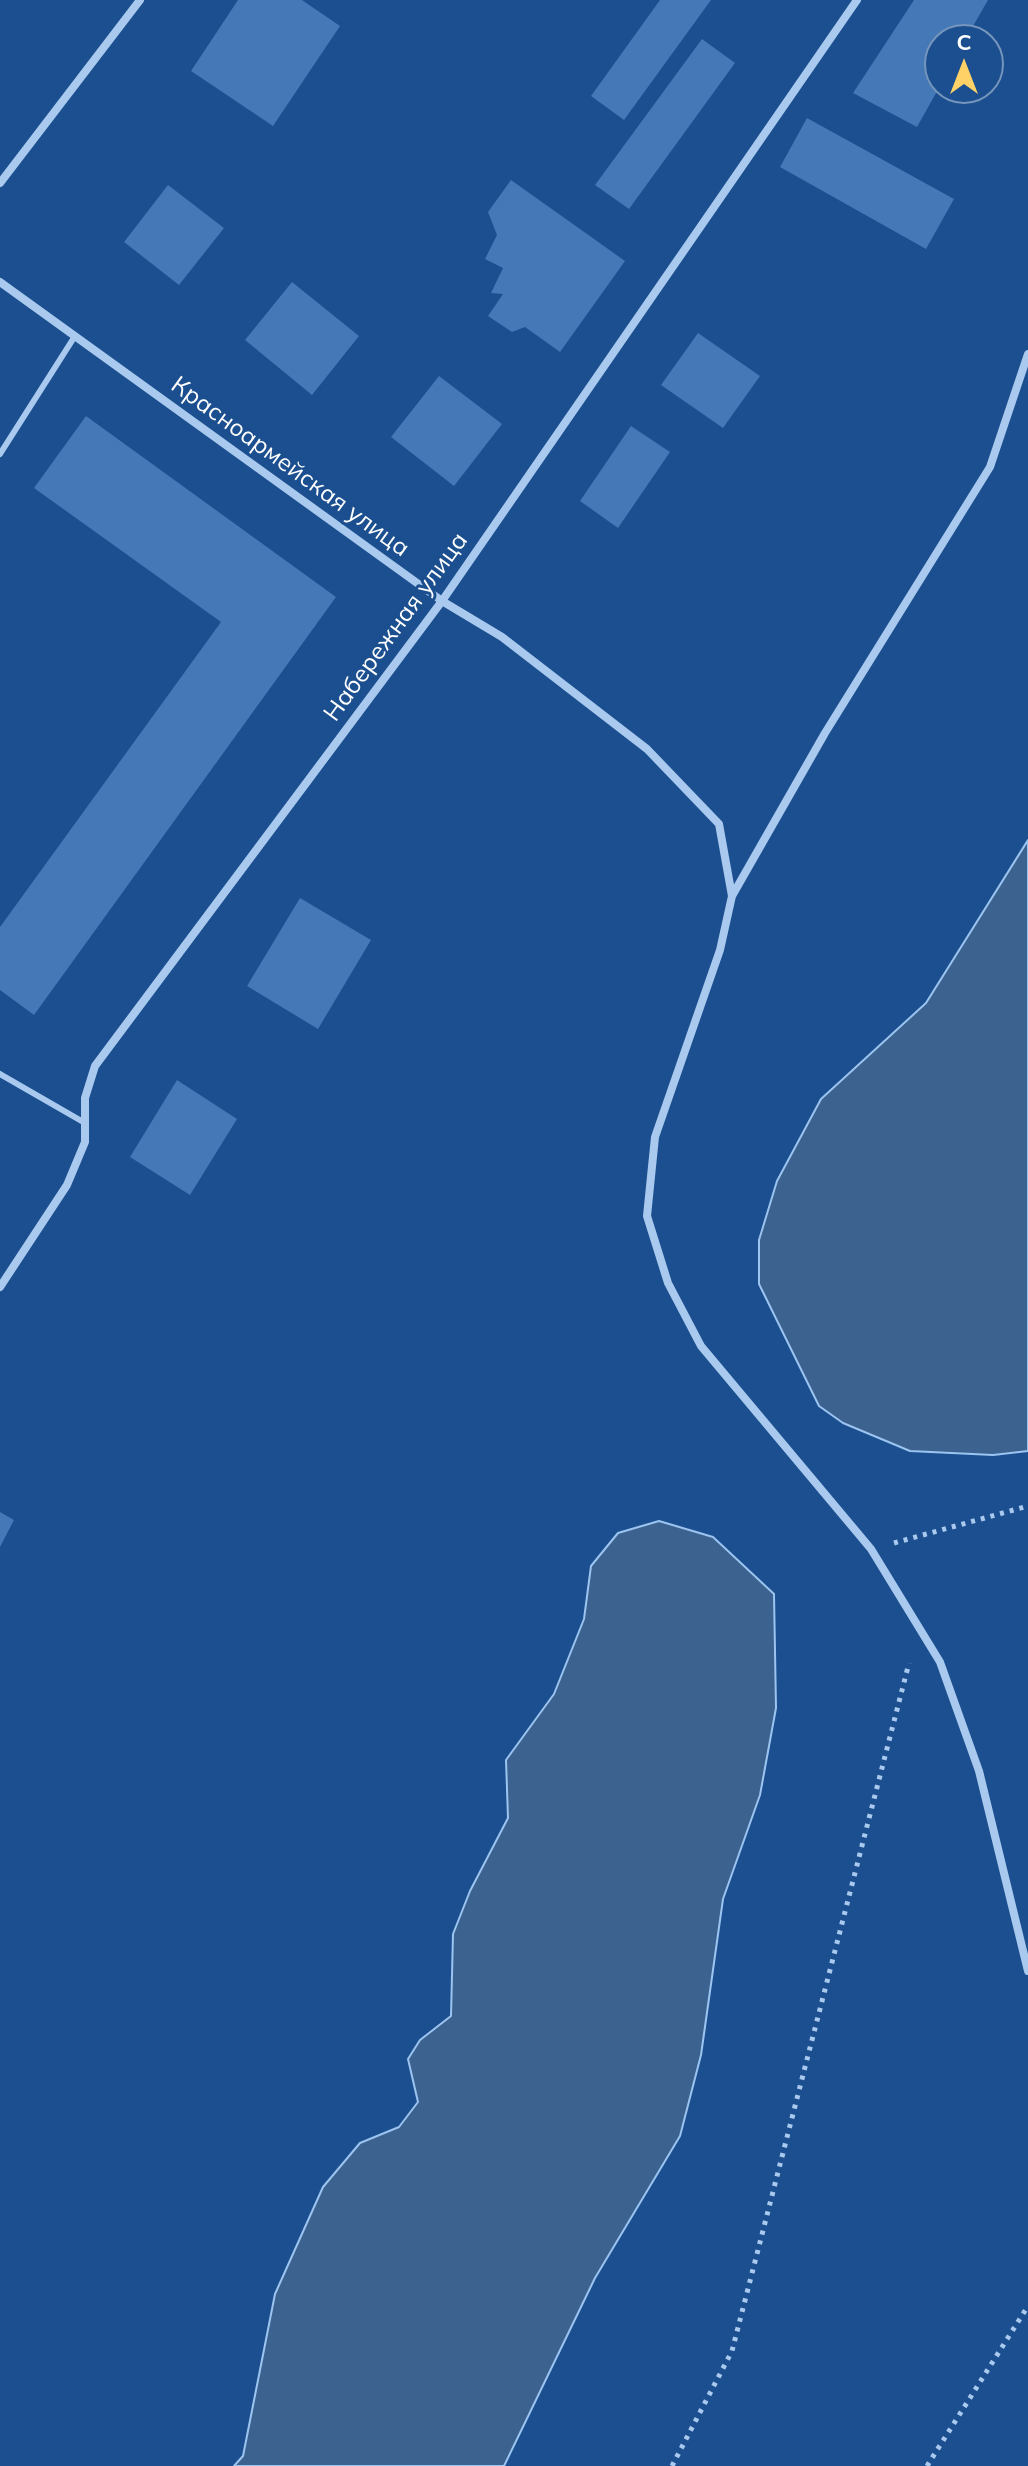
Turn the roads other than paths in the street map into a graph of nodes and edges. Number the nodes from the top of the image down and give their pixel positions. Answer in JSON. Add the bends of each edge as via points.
{"nodes":[{"id":1,"x":140,"y":0,"type":"edge"},
{"id":2,"x":857,"y":0,"type":"edge"},
{"id":3,"x":0,"y":183,"type":"edge"},
{"id":4,"x":0,"y":282,"type":"edge"},
{"id":5,"x":75,"y":336,"type":"junction"},
{"id":6,"x":1028,"y":354,"type":"edge"},
{"id":7,"x":0,"y":454,"type":"edge"},
{"id":8,"x":442,"y":601,"type":"junction"},
{"id":9,"x":732,"y":896,"type":"junction"},
{"id":10,"x":0,"y":1074,"type":"edge"},
{"id":11,"x":85,"y":1123,"type":"junction"},
{"id":12,"x":0,"y":1287,"type":"edge"},
{"id":13,"x":1028,"y":1971,"type":"edge"}],
"edges":[{"from":1,"to":3,"type":"street"},
{"from":2,"to":8,"type":"street","name":"Набережная улица"},
{"from":4,"to":5,"type":"street","name":"Красноармейская улица"},
{"from":5,"to":7,"type":"lane"},
{"from":5,"to":8,"type":"street","name":"Красноармейская улица"},
{"from":6,"to":9,"type":"street","via":[[990,467],[825,733]]},
{"from":8,"to":9,"type":"street","name":"Красноармейская улица","via":[[502,637],[647,749],[719,824]]},
{"from":8,"to":11,"type":"street","name":"Набережная улица","via":[[95,1066],[85,1098]]},
{"from":9,"to":13,"type":"street","via":[[720,950],[655,1137],[647,1216],[668,1283],[701,1346],[871,1549],[940,1662],[979,1771]]},
{"from":10,"to":11,"type":"lane"},
{"from":11,"to":12,"type":"street","name":"Набережная улица","via":[[85,1142],[67,1185]]}]}
